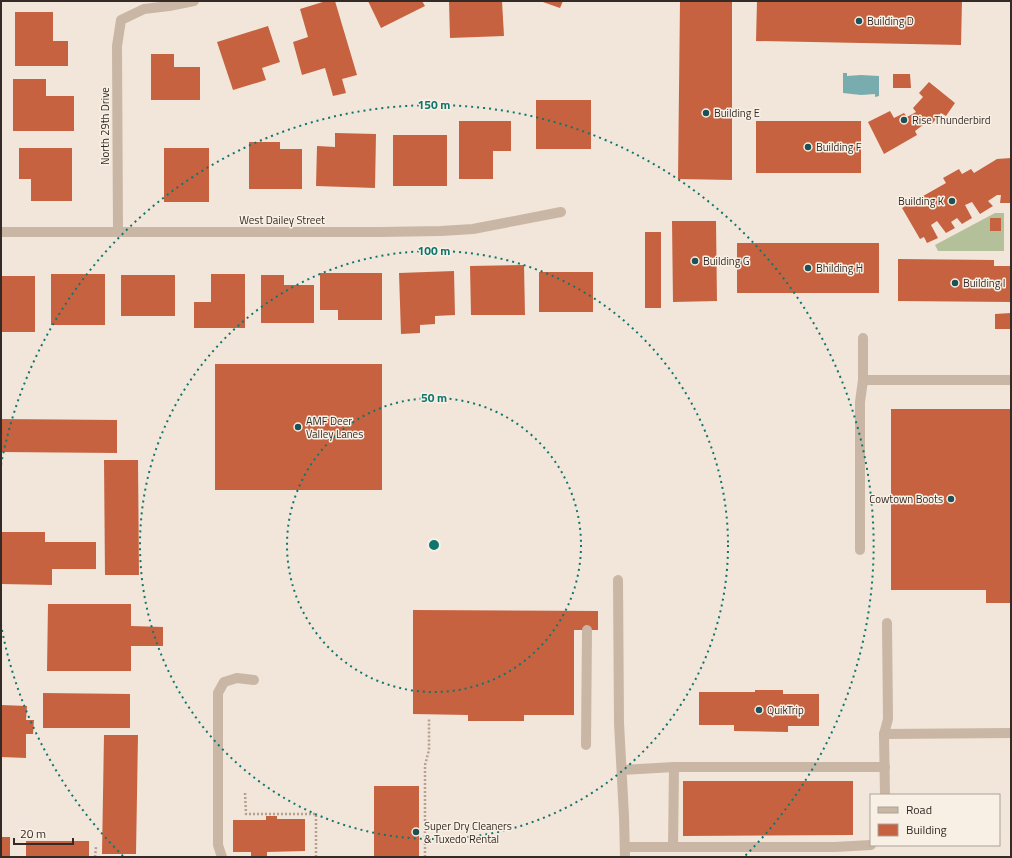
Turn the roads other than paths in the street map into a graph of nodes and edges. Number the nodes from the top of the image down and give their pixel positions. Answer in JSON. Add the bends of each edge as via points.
{"nodes":[{"id":1,"x":194,"y":1,"type":"edge"},
{"id":2,"x":561,"y":212,"type":"dead end"},
{"id":3,"x":1,"y":232,"type":"edge"},
{"id":4,"x":118,"y":232,"type":"junction"},
{"id":5,"x":864,"y":338,"type":"dead end"},
{"id":6,"x":864,"y":380,"type":"junction"},
{"id":7,"x":1011,"y":380,"type":"edge"},
{"id":8,"x":860,"y":550,"type":"dead end"},
{"id":9,"x":618,"y":580,"type":"dead end"},
{"id":10,"x":887,"y":623,"type":"dead end"},
{"id":11,"x":587,"y":630,"type":"dead end"},
{"id":12,"x":254,"y":680,"type":"dead end"},
{"id":13,"x":1011,"y":733,"type":"edge"},
{"id":14,"x":884,"y":734,"type":"junction"},
{"id":15,"x":586,"y":745,"type":"dead end"},
{"id":16,"x":674,"y":767,"type":"junction"},
{"id":17,"x":885,"y":767,"type":"junction"},
{"id":18,"x":622,"y":770,"type":"junction"},
{"id":19,"x":885,"y":794,"type":"edge"},
{"id":20,"x":870,"y":845,"type":"edge"},
{"id":21,"x":673,"y":847,"type":"junction"},
{"id":22,"x":625,"y":852,"type":"edge"},
{"id":23,"x":222,"y":857,"type":"edge"}],
"edges":[{"from":1,"to":4,"type":"street","name":"North 29th Drive","via":[[144,9],[121,20],[116,46]]},
{"from":2,"to":4,"type":"street","name":"West Dailey Street","via":[[473,229],[441,231]]},
{"from":3,"to":4,"type":"street","name":"West Dailey Street"},
{"from":5,"to":6,"type":"street"},
{"from":6,"to":7,"type":"street"},
{"from":6,"to":8,"type":"street","via":[[860,402]]},
{"from":9,"to":18,"type":"street","via":[[619,723]]},
{"from":10,"to":14,"type":"street","via":[[888,719]]},
{"from":11,"to":15,"type":"street"},
{"from":12,"to":23,"type":"street","via":[[237,678],[224,682],[218,693],[218,845]]},
{"from":13,"to":14,"type":"street"},
{"from":14,"to":17,"type":"street"},
{"from":16,"to":17,"type":"street"},
{"from":16,"to":18,"type":"street"},
{"from":16,"to":21,"type":"street"},
{"from":17,"to":19,"type":"street"},
{"from":18,"to":22,"type":"street"},
{"from":20,"to":21,"type":"street"},
{"from":21,"to":22,"type":"street"}]}
